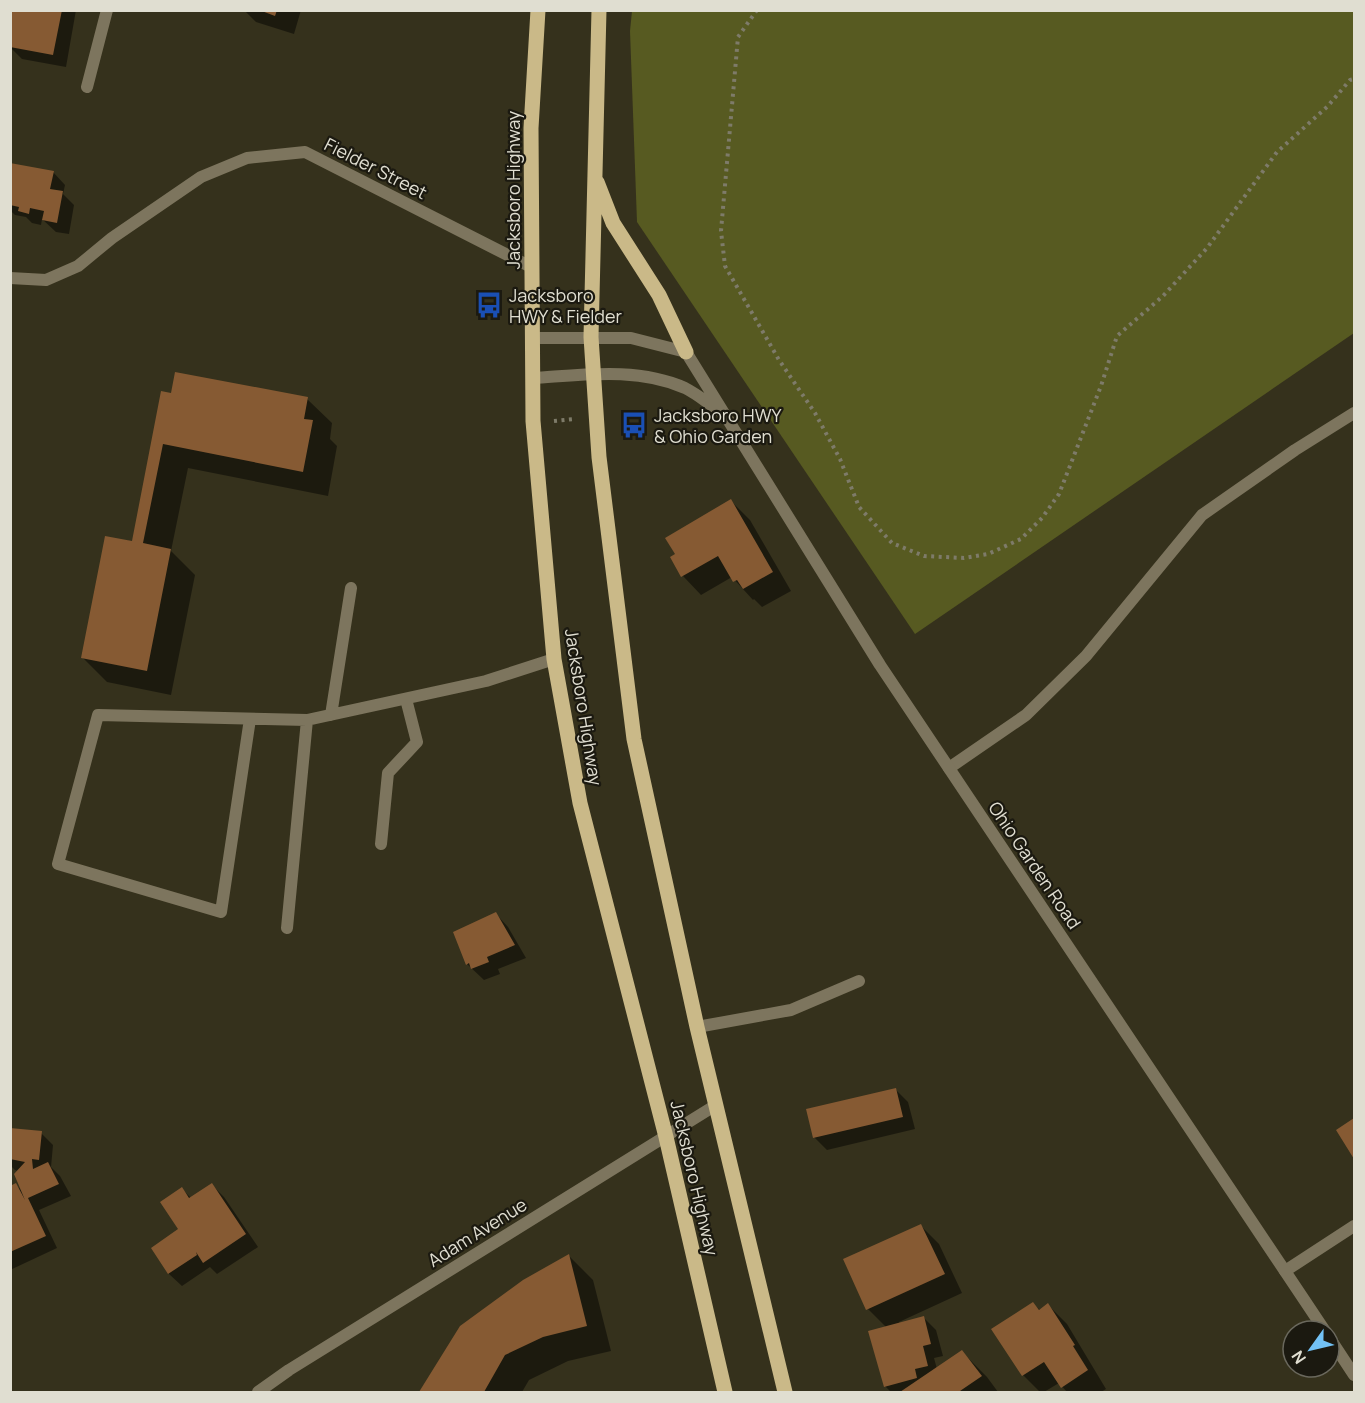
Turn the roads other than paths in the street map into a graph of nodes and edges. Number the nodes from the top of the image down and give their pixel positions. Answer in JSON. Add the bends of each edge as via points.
{"nodes":[{"id":1,"x":107,"y":10,"type":"edge"},
{"id":2,"x":538,"y":10,"type":"edge"},
{"id":3,"x":599,"y":10,"type":"edge"},
{"id":4,"x":87,"y":87,"type":"dead end"},
{"id":5,"x":594,"y":174,"type":"junction"},
{"id":6,"x":533,"y":268,"type":"junction"},
{"id":7,"x":10,"y":278,"type":"edge"},
{"id":8,"x":591,"y":337,"type":"junction"},
{"id":9,"x":532,"y":338,"type":"junction"},
{"id":10,"x":686,"y":352,"type":"junction"},
{"id":11,"x":593,"y":375,"type":"junction"},
{"id":12,"x":533,"y":378,"type":"junction"},
{"id":13,"x":723,"y":413,"type":"junction"},
{"id":14,"x":1354,"y":413,"type":"edge"},
{"id":15,"x":351,"y":588,"type":"dead end"},
{"id":16,"x":554,"y":659,"type":"junction"},
{"id":17,"x":406,"y":699,"type":"junction"},
{"id":18,"x":331,"y":715,"type":"junction"},
{"id":19,"x":250,"y":719,"type":"junction"},
{"id":20,"x":307,"y":720,"type":"junction"},
{"id":21,"x":949,"y":768,"type":"junction"},
{"id":22,"x":381,"y":844,"type":"dead end"},
{"id":23,"x":287,"y":928,"type":"dead end"},
{"id":24,"x":859,"y":981,"type":"dead end"},
{"id":25,"x":697,"y":1027,"type":"junction"},
{"id":26,"x":716,"y":1105,"type":"junction"},
{"id":27,"x":666,"y":1137,"type":"junction"},
{"id":28,"x":1354,"y":1226,"type":"edge"},
{"id":29,"x":1285,"y":1271,"type":"junction"},
{"id":30,"x":1317,"y":1319,"type":"edge"},
{"id":31,"x":1341,"y":1355,"type":"edge"},
{"id":32,"x":1354,"y":1375,"type":"edge"},
{"id":33,"x":258,"y":1392,"type":"edge"},
{"id":34,"x":725,"y":1392,"type":"edge"},
{"id":35,"x":785,"y":1392,"type":"edge"}],
"edges":[{"from":1,"to":4,"type":"street"},
{"from":2,"to":6,"type":"main road","name":"Jacksboro Highway","via":[[531,128]]},
{"from":3,"to":5,"type":"main road","name":"Jacksboro Highway"},
{"from":5,"to":8,"type":"main road","name":"Jacksboro Highway"},
{"from":5,"to":10,"type":"main road","via":[[613,223],[659,295]]},
{"from":6,"to":7,"type":"street","name":"Fielder Street","via":[[305,152],[247,158],[201,177],[78,266],[46,280]]},
{"from":6,"to":9,"type":"main road","name":"Jacksboro Highway"},
{"from":8,"to":9,"type":"street"},
{"from":8,"to":10,"type":"street","via":[[632,338]]},
{"from":8,"to":11,"type":"main road","name":"Jacksboro Highway"},
{"from":9,"to":12,"type":"main road","name":"Jacksboro Highway"},
{"from":10,"to":13,"type":"street","name":"Ohio Garden Road"},
{"from":11,"to":12,"type":"street","name":"Ohio Garden Road"},
{"from":11,"to":13,"type":"street","name":"Ohio Garden Road","via":[[646,376],[686,389]]},
{"from":11,"to":25,"type":"main road","name":"Jacksboro Highway","via":[[599,457],[634,739]]},
{"from":12,"to":16,"type":"main road","name":"Jacksboro Highway","via":[[533,421]]},
{"from":13,"to":21,"type":"street","name":"Ohio Garden Road"},
{"from":14,"to":21,"type":"street","via":[[1202,515],[1086,656],[1026,715]]},
{"from":15,"to":18,"type":"street"},
{"from":16,"to":17,"type":"street","via":[[486,681]]},
{"from":16,"to":27,"type":"main road","name":"Jacksboro Highway","via":[[580,803]]},
{"from":17,"to":18,"type":"street"},
{"from":17,"to":22,"type":"street","via":[[417,742],[388,773]]},
{"from":18,"to":20,"type":"street"},
{"from":19,"to":19,"type":"street","via":[[98,715],[58,864],[221,912]]},
{"from":19,"to":20,"type":"street"},
{"from":20,"to":23,"type":"street"},
{"from":21,"to":29,"type":"street","name":"Ohio Garden Road"},
{"from":24,"to":25,"type":"street","via":[[791,1010]]},
{"from":25,"to":26,"type":"main road","name":"Jacksboro Highway"},
{"from":26,"to":27,"type":"street","name":"Adam Avenue"},
{"from":26,"to":35,"type":"main road","name":"Jacksboro Highway"},
{"from":27,"to":33,"type":"street","name":"Adam Avenue"},
{"from":27,"to":34,"type":"main road","name":"Jacksboro Highway"},
{"from":28,"to":29,"type":"street"},
{"from":29,"to":30,"type":"street","name":"Ohio Garden Road"},
{"from":31,"to":32,"type":"street"}]}
